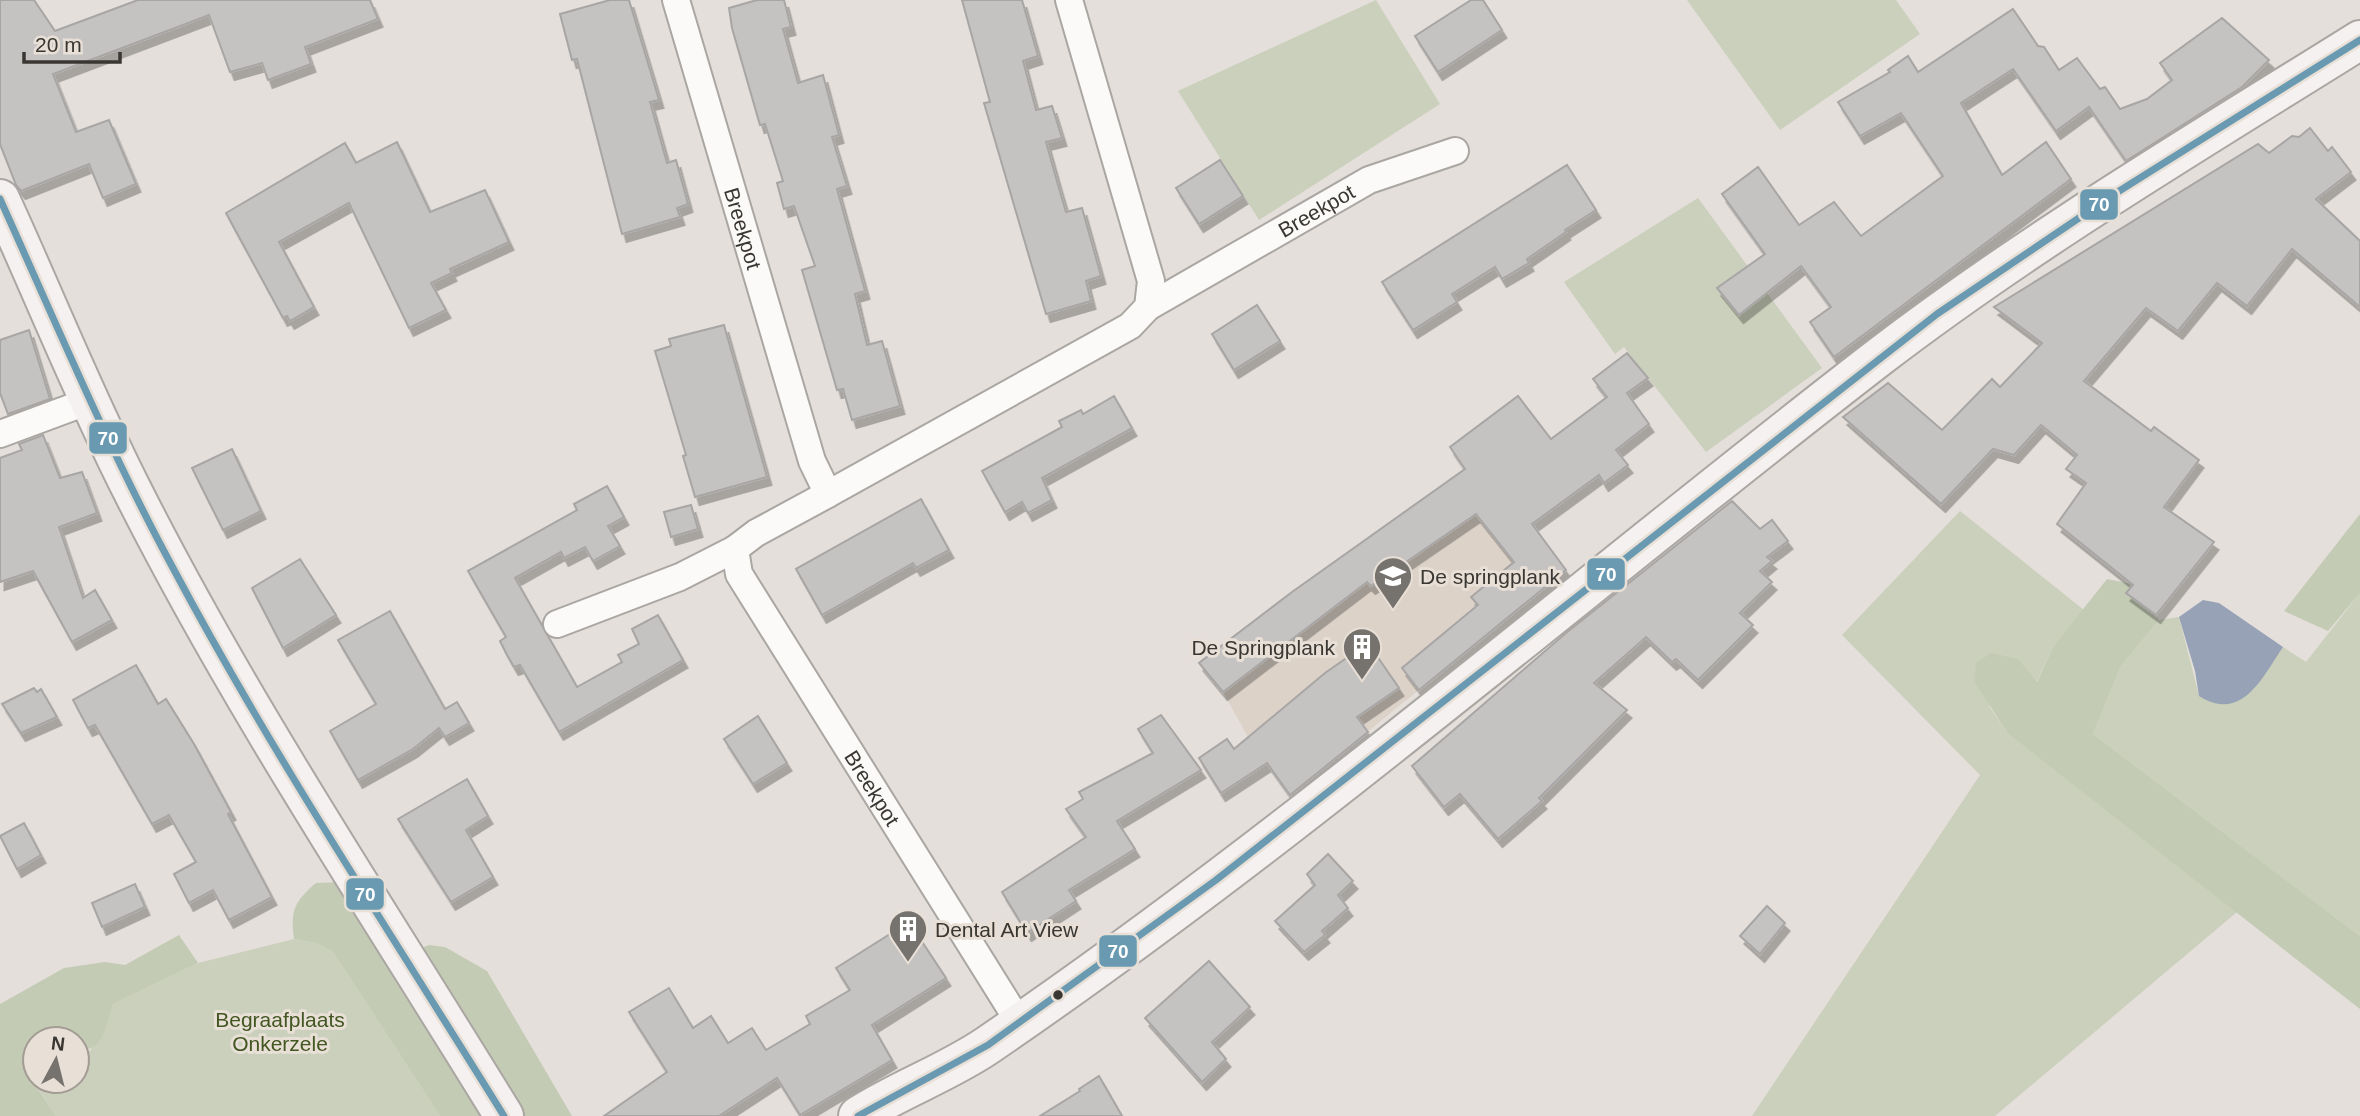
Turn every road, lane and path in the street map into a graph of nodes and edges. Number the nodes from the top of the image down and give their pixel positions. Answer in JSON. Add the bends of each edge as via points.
{"nodes":[{"id":1,"x":676,"y":0,"type":"edge"},
{"id":2,"x":1069,"y":0,"type":"edge"},
{"id":3,"x":2360,"y":40,"type":"edge"},
{"id":4,"x":1455,"y":151,"type":"dead end"},
{"id":5,"x":0,"y":199,"type":"edge"},
{"id":6,"x":1148,"y":307,"type":"junction"},
{"id":7,"x":89,"y":401,"type":"junction"},
{"id":8,"x":0,"y":434,"type":"edge"},
{"id":9,"x":828,"y":494,"type":"junction"},
{"id":10,"x":735,"y":550,"type":"junction"},
{"id":11,"x":557,"y":624,"type":"dead end"},
{"id":12,"x":1019,"y":1022,"type":"junction"},
{"id":13,"x":504,"y":1116,"type":"edge"},
{"id":14,"x":858,"y":1116,"type":"edge"}],
"edges":[{"from":1,"to":9,"type":"street","name":"Breekpot","via":[[812,461]]},
{"from":2,"to":6,"type":"street","via":[[1151,281]]},
{"from":3,"to":12,"type":"street","via":[[2065,224],[1952,303],[1197,897]]},
{"from":4,"to":6,"type":"street","name":"Breekpot","via":[[1369,180]]},
{"from":5,"to":7,"type":"street"},
{"from":6,"to":9,"type":"street","name":"Breekpot","via":[[1130,326]]},
{"from":7,"to":8,"type":"street"},
{"from":7,"to":13,"type":"street","via":[[183,585],[283,760]]},
{"from":9,"to":10,"type":"street","name":"Breekpot","via":[[756,533]]},
{"from":10,"to":11,"type":"street","name":"Breekpot"},
{"from":10,"to":12,"type":"street","name":"Breekpot","via":[[739,574]]},
{"from":12,"to":14,"type":"street","via":[[944,1073]]}]}
